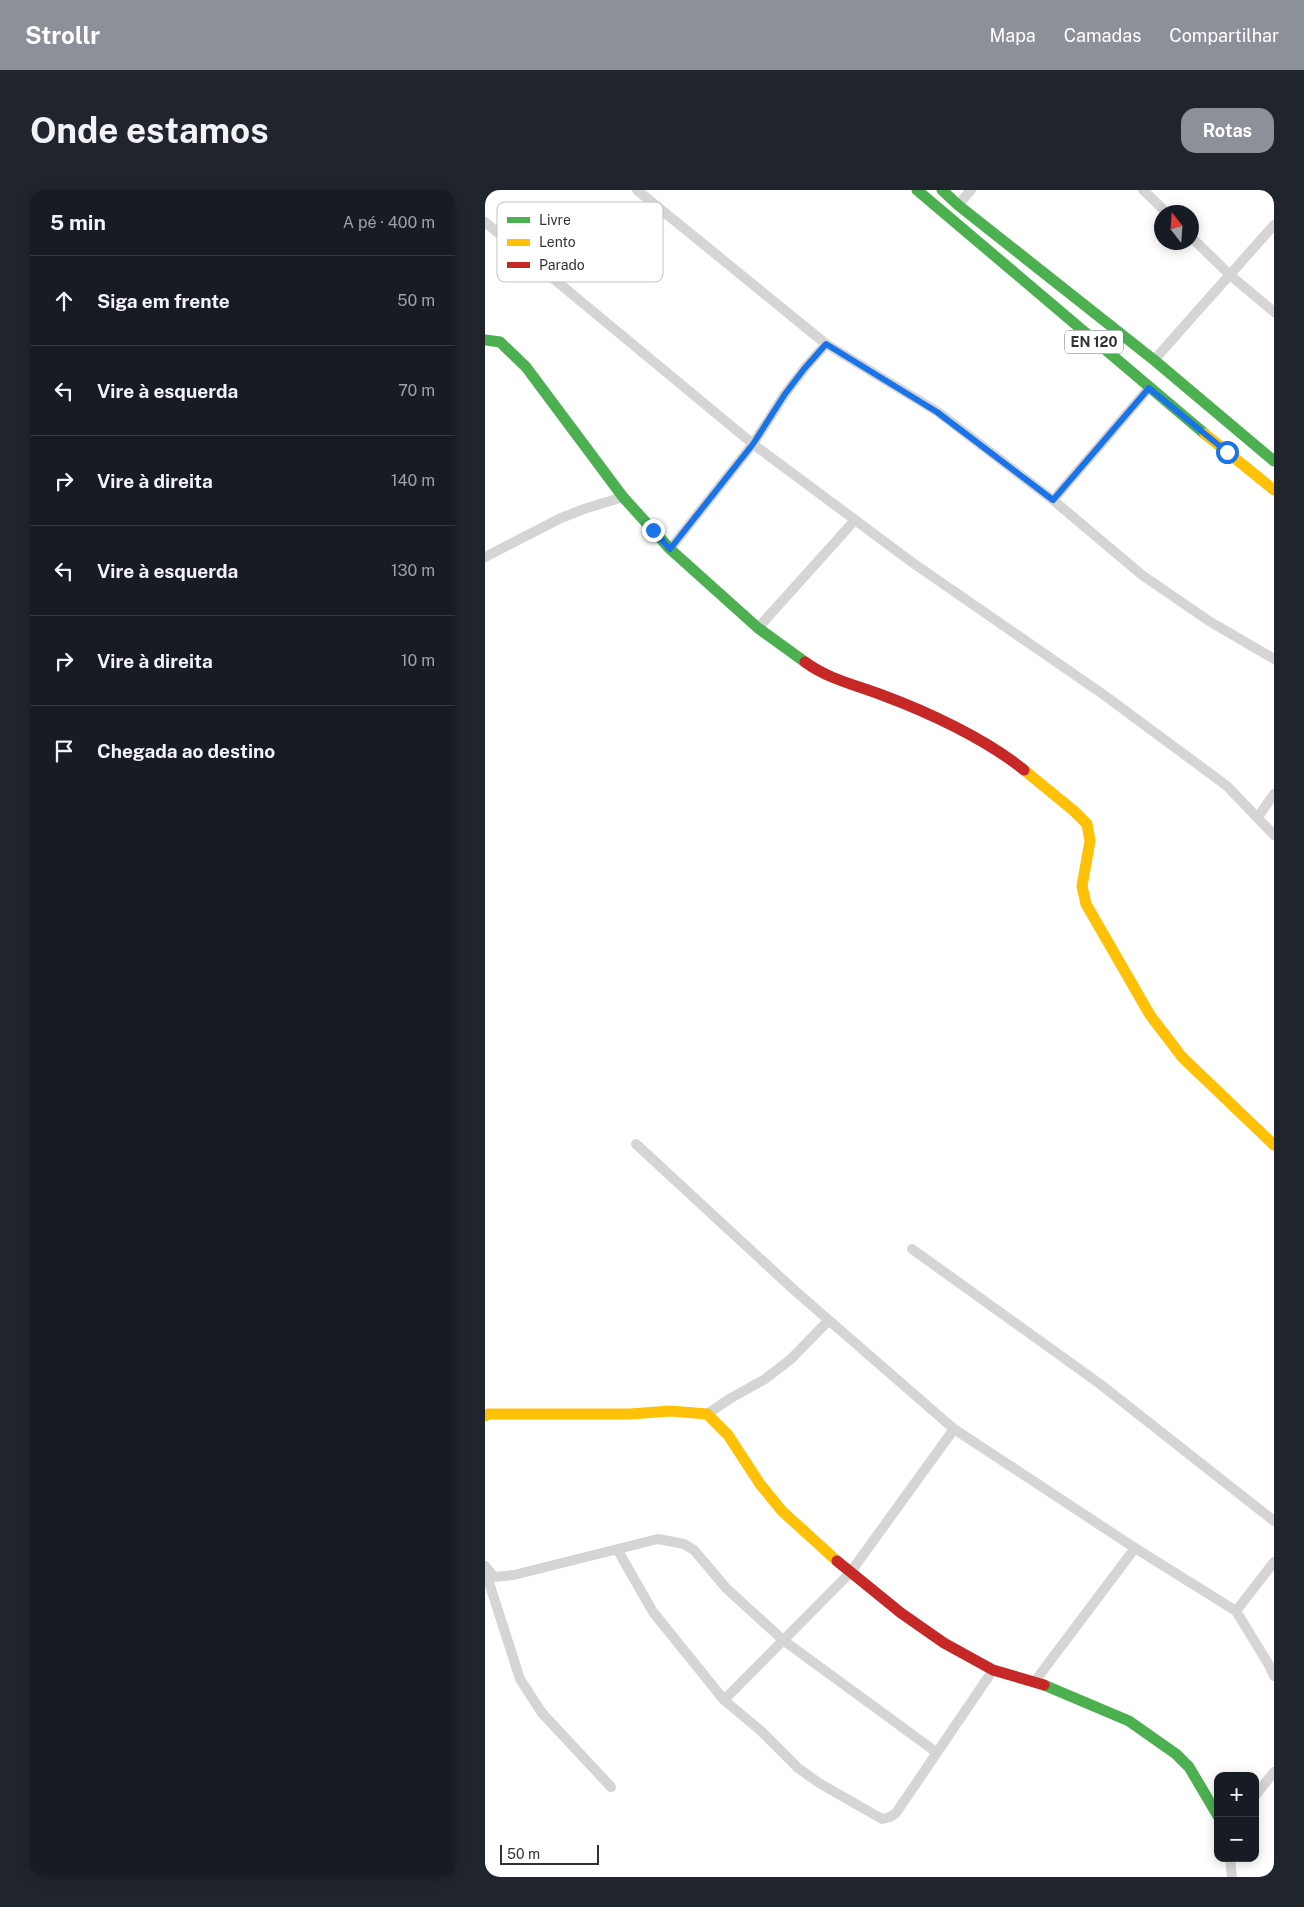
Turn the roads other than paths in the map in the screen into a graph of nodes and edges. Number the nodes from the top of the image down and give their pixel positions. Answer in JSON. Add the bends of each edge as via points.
{"nodes":[{"id":1,"x":637,"y":190,"type":"edge"},
{"id":2,"x":917,"y":190,"type":"edge"},
{"id":3,"x":941,"y":190,"type":"edge"},
{"id":4,"x":971,"y":190,"type":"edge"},
{"id":5,"x":1143,"y":190,"type":"edge"},
{"id":6,"x":652,"y":202,"type":"edge"},
{"id":7,"x":958,"y":205,"type":"junction"},
{"id":8,"x":1159,"y":205,"type":"edge"},
{"id":9,"x":663,"y":211,"type":"edge"},
{"id":10,"x":485,"y":222,"type":"edge"},
{"id":11,"x":1274,"y":225,"type":"edge"},
{"id":12,"x":497,"y":232,"type":"edge"},
{"id":13,"x":1199,"y":245,"type":"edge"},
{"id":14,"x":1230,"y":275,"type":"junction"},
{"id":15,"x":557,"y":282,"type":"edge"},
{"id":16,"x":1274,"y":312,"type":"edge"},
{"id":17,"x":485,"y":340,"type":"edge"},
{"id":18,"x":826,"y":344,"type":"junction"},
{"id":19,"x":1154,"y":360,"type":"junction"},
{"id":20,"x":1149,"y":388,"type":"junction"},
{"id":21,"x":1238,"y":432,"type":"junction"},
{"id":22,"x":753,"y":444,"type":"junction"},
{"id":23,"x":1227,"y":452,"type":"junction"},
{"id":24,"x":1274,"y":461,"type":"edge"},
{"id":25,"x":1274,"y":490,"type":"edge"},
{"id":26,"x":623,"y":497,"type":"junction"},
{"id":27,"x":1053,"y":500,"type":"junction"},
{"id":28,"x":855,"y":520,"type":"junction"},
{"id":29,"x":485,"y":543,"type":"edge"},
{"id":30,"x":670,"y":549,"type":"junction"},
{"id":31,"x":487,"y":555,"type":"edge"},
{"id":32,"x":759,"y":628,"type":"junction"},
{"id":33,"x":1274,"y":659,"type":"edge"},
{"id":34,"x":1274,"y":794,"type":"edge"},
{"id":35,"x":1258,"y":817,"type":"junction"},
{"id":36,"x":1274,"y":835,"type":"edge"},
{"id":37,"x":636,"y":1144,"type":"dead end"},
{"id":38,"x":1274,"y":1145,"type":"edge"},
{"id":39,"x":912,"y":1249,"type":"dead end"},
{"id":40,"x":828,"y":1321,"type":"junction"},
{"id":41,"x":707,"y":1414,"type":"junction"},
{"id":42,"x":485,"y":1416,"type":"edge"},
{"id":43,"x":954,"y":1430,"type":"junction"},
{"id":44,"x":1274,"y":1521,"type":"edge"},
{"id":45,"x":1135,"y":1548,"type":"junction"},
{"id":46,"x":617,"y":1549,"type":"junction"},
{"id":47,"x":1274,"y":1562,"type":"edge"},
{"id":48,"x":485,"y":1568,"type":"edge"},
{"id":49,"x":850,"y":1573,"type":"junction"},
{"id":50,"x":1236,"y":1611,"type":"junction"},
{"id":51,"x":783,"y":1640,"type":"junction"},
{"id":52,"x":1272,"y":1663,"type":"edge"},
{"id":53,"x":993,"y":1670,"type":"junction"},
{"id":54,"x":1274,"y":1676,"type":"edge"},
{"id":55,"x":1035,"y":1681,"type":"junction"},
{"id":56,"x":724,"y":1700,"type":"junction"},
{"id":57,"x":936,"y":1752,"type":"junction"},
{"id":58,"x":1274,"y":1772,"type":"edge"},
{"id":59,"x":611,"y":1787,"type":"dead end"},
{"id":60,"x":1259,"y":1791,"type":"edge"},
{"id":61,"x":1214,"y":1809,"type":"edge"},
{"id":62,"x":1230,"y":1862,"type":"edge"},
{"id":63,"x":1232,"y":1877,"type":"edge"}],
"edges":[{"from":1,"to":6,"type":"street"},
{"from":2,"to":20,"type":"street","number":"EN 120"},
{"from":3,"to":7,"type":"street","number":"EN 120"},
{"from":4,"to":7,"type":"street"},
{"from":5,"to":8,"type":"street"},
{"from":7,"to":19,"type":"street","number":"EN 120"},
{"from":9,"to":18,"type":"street"},
{"from":10,"to":12,"type":"street"},
{"from":11,"to":14,"type":"street"},
{"from":13,"to":14,"type":"street"},
{"from":14,"to":16,"type":"street"},
{"from":14,"to":19,"type":"street"},
{"from":15,"to":22,"type":"street"},
{"from":17,"to":26,"type":"street","via":[[499,342],[526,367]]},
{"from":18,"to":22,"type":"street","via":[[785,394]]},
{"from":18,"to":27,"type":"street","via":[[937,412]]},
{"from":19,"to":21,"type":"street","number":"EN 120"},
{"from":20,"to":23,"type":"street","number":"EN 120"},
{"from":20,"to":27,"type":"street"},
{"from":21,"to":23,"type":"street"},
{"from":21,"to":24,"type":"street","number":"EN 120"},
{"from":22,"to":28,"type":"street"},
{"from":22,"to":30,"type":"street"},
{"from":23,"to":25,"type":"street","number":"EN 120"},
{"from":26,"to":30,"type":"street"},
{"from":26,"to":31,"type":"street","via":[[584,509]]},
{"from":27,"to":33,"type":"street","via":[[1141,575],[1209,621]]},
{"from":28,"to":32,"type":"street"},
{"from":28,"to":35,"type":"street","via":[[1227,786]]},
{"from":29,"to":31,"type":"street"},
{"from":30,"to":32,"type":"street"},
{"from":32,"to":38,"type":"street","via":[[811,666],[947,724],[1012,760],[1087,824],[1090,841],[1082,886],[1094,920],[1150,1015],[1182,1057]]},
{"from":34,"to":35,"type":"street"},
{"from":35,"to":36,"type":"street"},
{"from":37,"to":40,"type":"street"},
{"from":39,"to":44,"type":"street","via":[[1099,1384]]},
{"from":40,"to":41,"type":"street","via":[[791,1359],[765,1379]]},
{"from":40,"to":43,"type":"street"},
{"from":41,"to":42,"type":"street","via":[[670,1411]]},
{"from":41,"to":49,"type":"street","via":[[728,1435],[782,1511]]},
{"from":43,"to":45,"type":"street"},
{"from":43,"to":49,"type":"street"},
{"from":45,"to":50,"type":"street"},
{"from":45,"to":55,"type":"street"},
{"from":46,"to":48,"type":"street","via":[[514,1575],[494,1577]]},
{"from":46,"to":51,"type":"street","via":[[658,1539],[684,1544],[694,1550],[726,1588]]},
{"from":46,"to":56,"type":"street","via":[[653,1612]]},
{"from":47,"to":50,"type":"street"},
{"from":48,"to":59,"type":"street","via":[[520,1679],[542,1713]]},
{"from":49,"to":51,"type":"street"},
{"from":49,"to":53,"type":"street","via":[[944,1643]]},
{"from":50,"to":52,"type":"street"},
{"from":51,"to":56,"type":"street"},
{"from":51,"to":57,"type":"street"},
{"from":52,"to":54,"type":"street"},
{"from":53,"to":55,"type":"street"},
{"from":53,"to":57,"type":"street"},
{"from":55,"to":61,"type":"street","via":[[1129,1721],[1176,1754],[1189,1767]]},
{"from":56,"to":57,"type":"street","via":[[798,1768],[882,1819],[896,1813]]},
{"from":58,"to":60,"type":"street"},
{"from":62,"to":63,"type":"street"}]}
